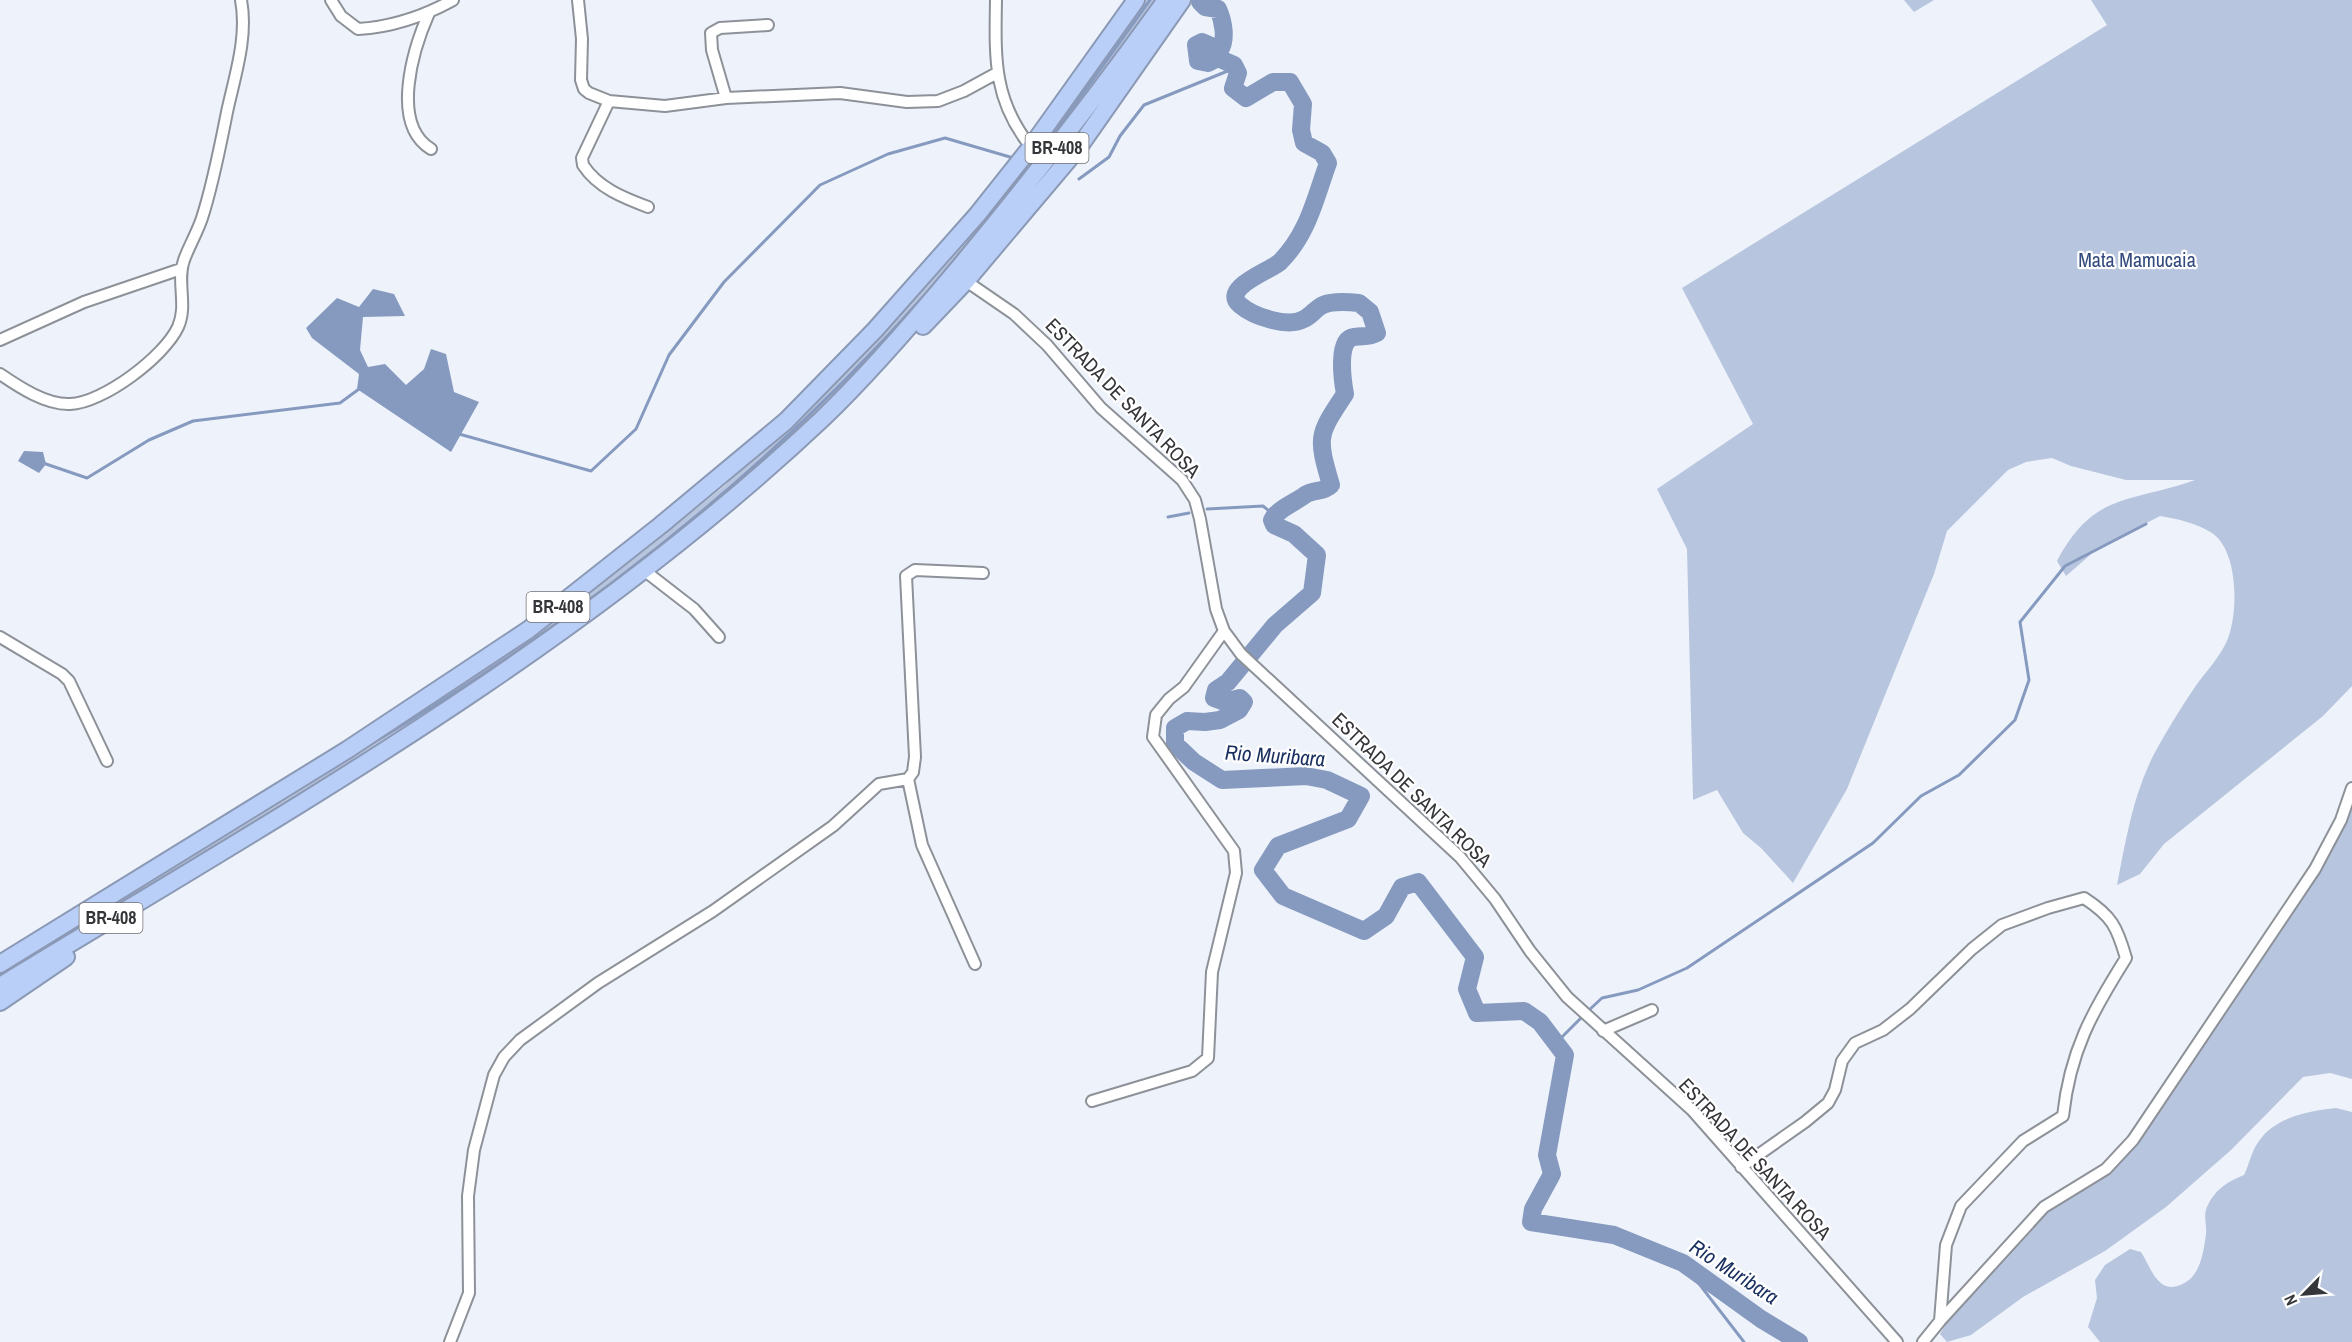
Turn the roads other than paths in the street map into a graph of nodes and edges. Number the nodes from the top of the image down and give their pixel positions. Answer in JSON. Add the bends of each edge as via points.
{"nodes":[{"id":1,"x":241,"y":0,"type":"edge"},
{"id":2,"x":331,"y":0,"type":"edge"},
{"id":3,"x":453,"y":0,"type":"edge"},
{"id":4,"x":578,"y":0,"type":"edge"},
{"id":5,"x":996,"y":0,"type":"edge"},
{"id":6,"x":1136,"y":0,"type":"edge"},
{"id":7,"x":1166,"y":0,"type":"edge"},
{"id":8,"x":1182,"y":0,"type":"edge"},
{"id":9,"x":429,"y":13,"type":"junction"},
{"id":10,"x":768,"y":25,"type":"dead end"},
{"id":11,"x":997,"y":73,"type":"junction"},
{"id":12,"x":726,"y":98,"type":"junction"},
{"id":13,"x":609,"y":101,"type":"junction"},
{"id":14,"x":1031,"y":147,"type":"junction"},
{"id":15,"x":431,"y":150,"type":"dead end"},
{"id":16,"x":648,"y":207,"type":"dead end"},
{"id":17,"x":181,"y":269,"type":"junction"},
{"id":18,"x":966,"y":281,"type":"junction"},
{"id":19,"x":0,"y":340,"type":"edge"},
{"id":20,"x":0,"y":374,"type":"edge"},
{"id":21,"x":723,"y":506,"type":"junction"},
{"id":22,"x":645,"y":571,"type":"junction"},
{"id":23,"x":983,"y":573,"type":"dead end"},
{"id":24,"x":1224,"y":631,"type":"junction"},
{"id":25,"x":0,"y":637,"type":"edge"},
{"id":26,"x":719,"y":637,"type":"dead end"},
{"id":27,"x":106,"y":761,"type":"dead end"},
{"id":28,"x":908,"y":779,"type":"junction"},
{"id":29,"x":2352,"y":788,"type":"edge"},
{"id":30,"x":223,"y":850,"type":"junction"},
{"id":31,"x":0,"y":964,"type":"edge"},
{"id":32,"x":975,"y":964,"type":"dead end"},
{"id":33,"x":0,"y":986,"type":"edge"},
{"id":34,"x":0,"y":1002,"type":"edge"},
{"id":35,"x":1652,"y":1010,"type":"dead end"},
{"id":36,"x":1603,"y":1031,"type":"junction"},
{"id":37,"x":1092,"y":1101,"type":"dead end"},
{"id":38,"x":1742,"y":1167,"type":"junction"},
{"id":39,"x":1940,"y":1321,"type":"junction"},
{"id":40,"x":450,"y":1342,"type":"edge"},
{"id":41,"x":1897,"y":1342,"type":"edge"},
{"id":42,"x":1923,"y":1342,"type":"edge"}],
"edges":[{"from":1,"to":17,"type":"street","via":[[245,20],[242,45],[215,171],[202,219]]},
{"from":2,"to":9,"type":"street","via":[[341,16],[358,29]]},
{"from":3,"to":9,"type":"street"},
{"from":4,"to":13,"type":"street","via":[[581,80],[589,93]]},
{"from":5,"to":11,"type":"street"},
{"from":6,"to":14,"type":"highway","number":"BR-408"},
{"from":7,"to":21,"type":"highway","number":"BR-408","via":[[1034,177],[940,291],[822,418]]},
{"from":8,"to":18,"type":"highway","via":[[1079,147]]},
{"from":9,"to":15,"type":"street","via":[[418,39],[409,84],[414,134]]},
{"from":10,"to":12,"type":"street","via":[[720,28],[711,33]]},
{"from":11,"to":12,"type":"street","via":[[964,92],[938,101],[907,102],[840,93]]},
{"from":11,"to":14,"type":"street","via":[[1008,113]]},
{"from":12,"to":13,"type":"street","via":[[665,106]]},
{"from":13,"to":16,"type":"street","via":[[582,158],[583,165],[619,196]]},
{"from":14,"to":31,"type":"highway","number":"BR-408","via":[[977,215],[875,330],[786,421],[662,525],[528,630],[366,738]]},
{"from":17,"to":19,"type":"street","via":[[102,295]]},
{"from":17,"to":20,"type":"street","via":[[184,290],[178,327],[162,350],[106,392],[84,403],[68,405],[50,401]]},
{"from":18,"to":21,"type":"highway","via":[[794,455],[756,487]]},
{"from":18,"to":24,"type":"street","name":"ESTRADA DE SANTA ROSA","via":[[1014,314],[1047,345],[1101,408],[1165,462],[1189,490],[1200,519],[1216,609]]},
{"from":21,"to":22,"type":"highway","number":"BR-408"},
{"from":22,"to":26,"type":"street","via":[[694,609]]},
{"from":22,"to":30,"type":"highway","number":"BR-408","via":[[415,733]]},
{"from":23,"to":28,"type":"street","via":[[915,570],[906,576],[915,757]]},
{"from":24,"to":36,"type":"street","name":"ESTRADA DE SANTA ROSA","via":[[1241,654],[1460,857],[1530,951]]},
{"from":24,"to":37,"type":"street","via":[[1194,674],[1156,715],[1153,737],[1234,851],[1236,861],[1212,972],[1208,1058],[1192,1071]]},
{"from":25,"to":27,"type":"street","via":[[69,681]]},
{"from":28,"to":32,"type":"street","via":[[922,845]]},
{"from":28,"to":40,"type":"street","via":[[879,784],[833,826],[713,911],[598,984],[520,1040],[504,1057],[494,1076],[474,1150],[468,1196],[468,1293]]},
{"from":29,"to":39,"type":"street","via":[[2341,820],[2315,869],[2133,1140],[2106,1168],[2044,1207]]},
{"from":30,"to":33,"type":"highway","number":"BR-408"},
{"from":30,"to":34,"type":"highway"},
{"from":35,"to":36,"type":"street"},
{"from":36,"to":38,"type":"street","name":"ESTRADA DE SANTA ROSA","via":[[1692,1110]]},
{"from":38,"to":39,"type":"street","via":[[1828,1103],[1842,1061],[1855,1043],[1882,1030],[1910,1009],[1972,949],[2002,926],[2084,898],[2106,912],[2126,958],[2088,1022],[2070,1066],[2063,1116],[2023,1141],[1961,1206],[1946,1245]]},
{"from":38,"to":41,"type":"street","name":"ESTRADA DE SANTA ROSA"},
{"from":39,"to":42,"type":"street"}]}
